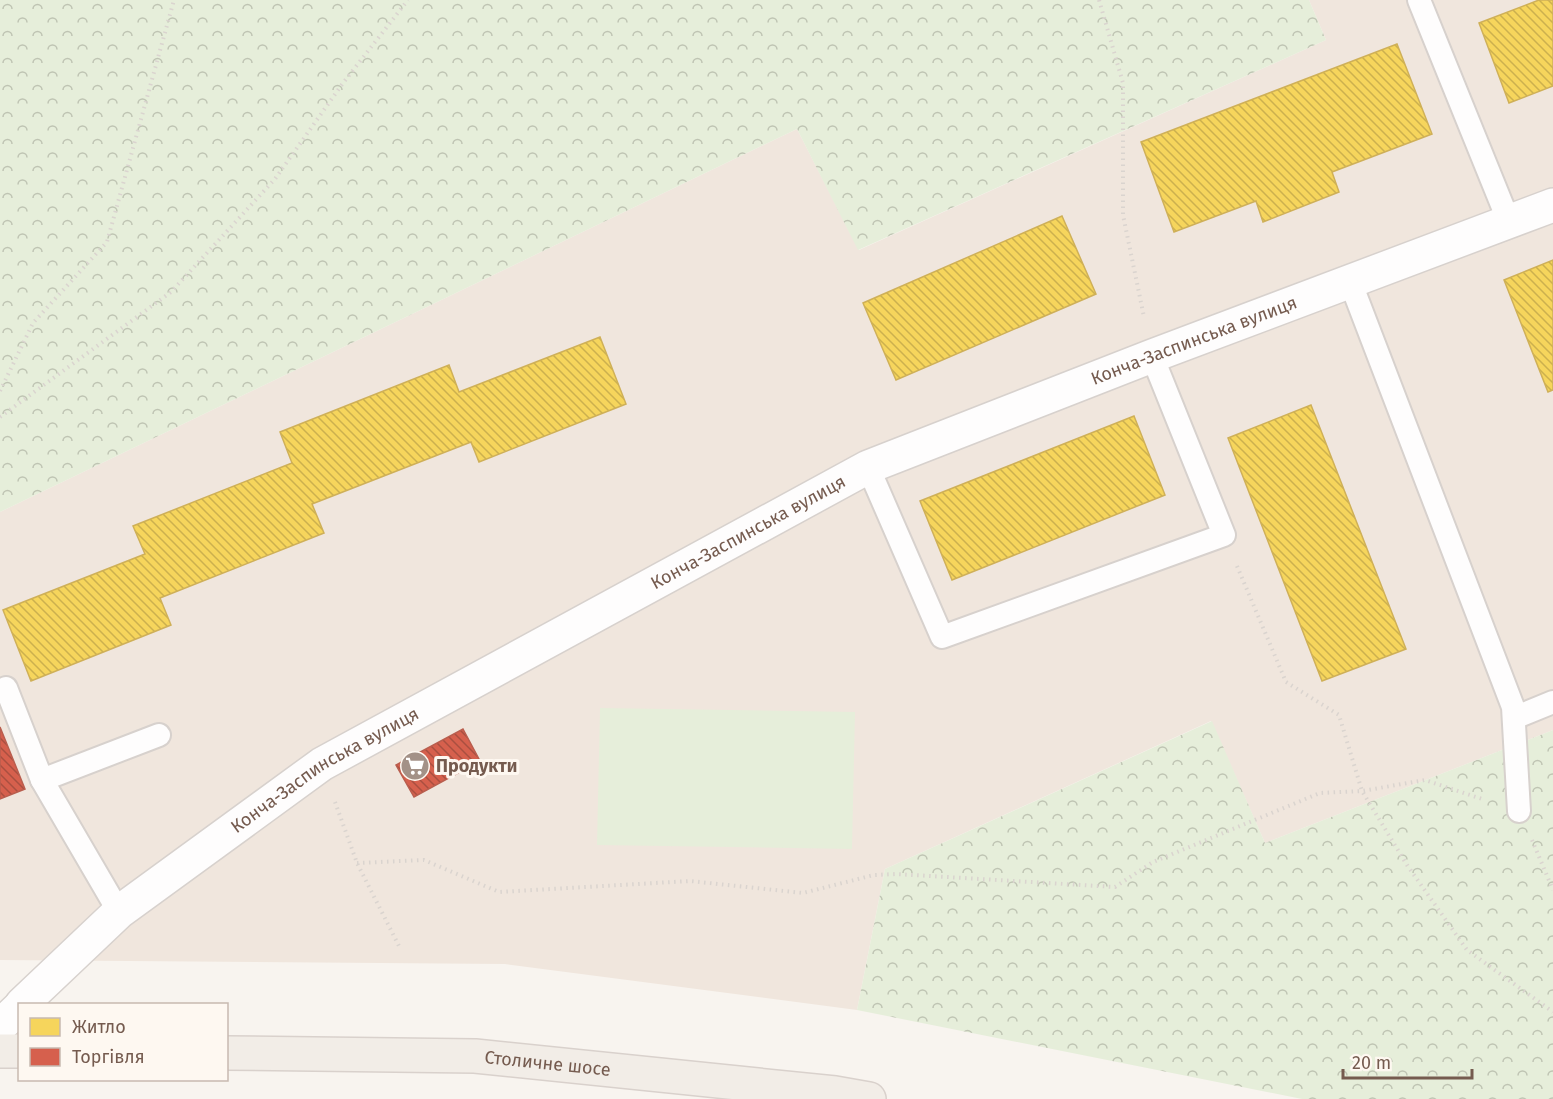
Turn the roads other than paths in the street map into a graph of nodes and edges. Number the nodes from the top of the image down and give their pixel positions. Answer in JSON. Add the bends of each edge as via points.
{"nodes":[{"id":1,"x":1419,"y":0,"type":"edge"},
{"id":2,"x":1553,"y":205,"type":"edge"},
{"id":3,"x":1509,"y":222,"type":"junction"},
{"id":4,"x":1350,"y":281,"type":"junction"},
{"id":5,"x":1152,"y":356,"type":"junction"},
{"id":6,"x":868,"y":467,"type":"junction"},
{"id":7,"x":6,"y":688,"type":"dead end"},
{"id":8,"x":1553,"y":702,"type":"edge"},
{"id":9,"x":1514,"y":718,"type":"junction"},
{"id":10,"x":159,"y":735,"type":"dead end"},
{"id":11,"x":42,"y":780,"type":"junction"},
{"id":12,"x":1519,"y":811,"type":"road end"},
{"id":13,"x":119,"y":912,"type":"junction"},
{"id":14,"x":24,"y":1003,"type":"edge"},
{"id":15,"x":18,"y":1009,"type":"edge"},
{"id":16,"x":0,"y":1026,"type":"edge"},
{"id":17,"x":0,"y":1051,"type":"edge"},
{"id":18,"x":18,"y":1051,"type":"edge"},
{"id":19,"x":228,"y":1053,"type":"edge"},
{"id":20,"x":869,"y":1099,"type":"edge"}],
"edges":[{"from":1,"to":3,"type":"lane"},
{"from":2,"to":3,"type":"street","name":"Конча-Заспинська вулиця"},
{"from":3,"to":4,"type":"street","name":"Конча-Заспинська вулиця"},
{"from":4,"to":5,"type":"street","name":"Конча-Заспинська вулиця"},
{"from":4,"to":9,"type":"lane"},
{"from":5,"to":6,"type":"street","name":"Конча-Заспинська вулиця"},
{"from":5,"to":6,"type":"lane","via":[[1224,536],[942,636]]},
{"from":6,"to":13,"type":"street","name":"Конча-Заспинська вулиця","via":[[322,764]]},
{"from":7,"to":11,"type":"lane"},
{"from":8,"to":9,"type":"lane"},
{"from":9,"to":12,"type":"lane"},
{"from":10,"to":11,"type":"lane"},
{"from":11,"to":13,"type":"lane"},
{"from":13,"to":14,"type":"street","name":"Конча-Заспинська вулиця"},
{"from":15,"to":16,"type":"street","name":"Конча-Заспинська вулиця"},
{"from":17,"to":18,"type":"main road"},
{"from":19,"to":20,"type":"main road","name":"Столичне шосе","via":[[475,1056]]}]}
